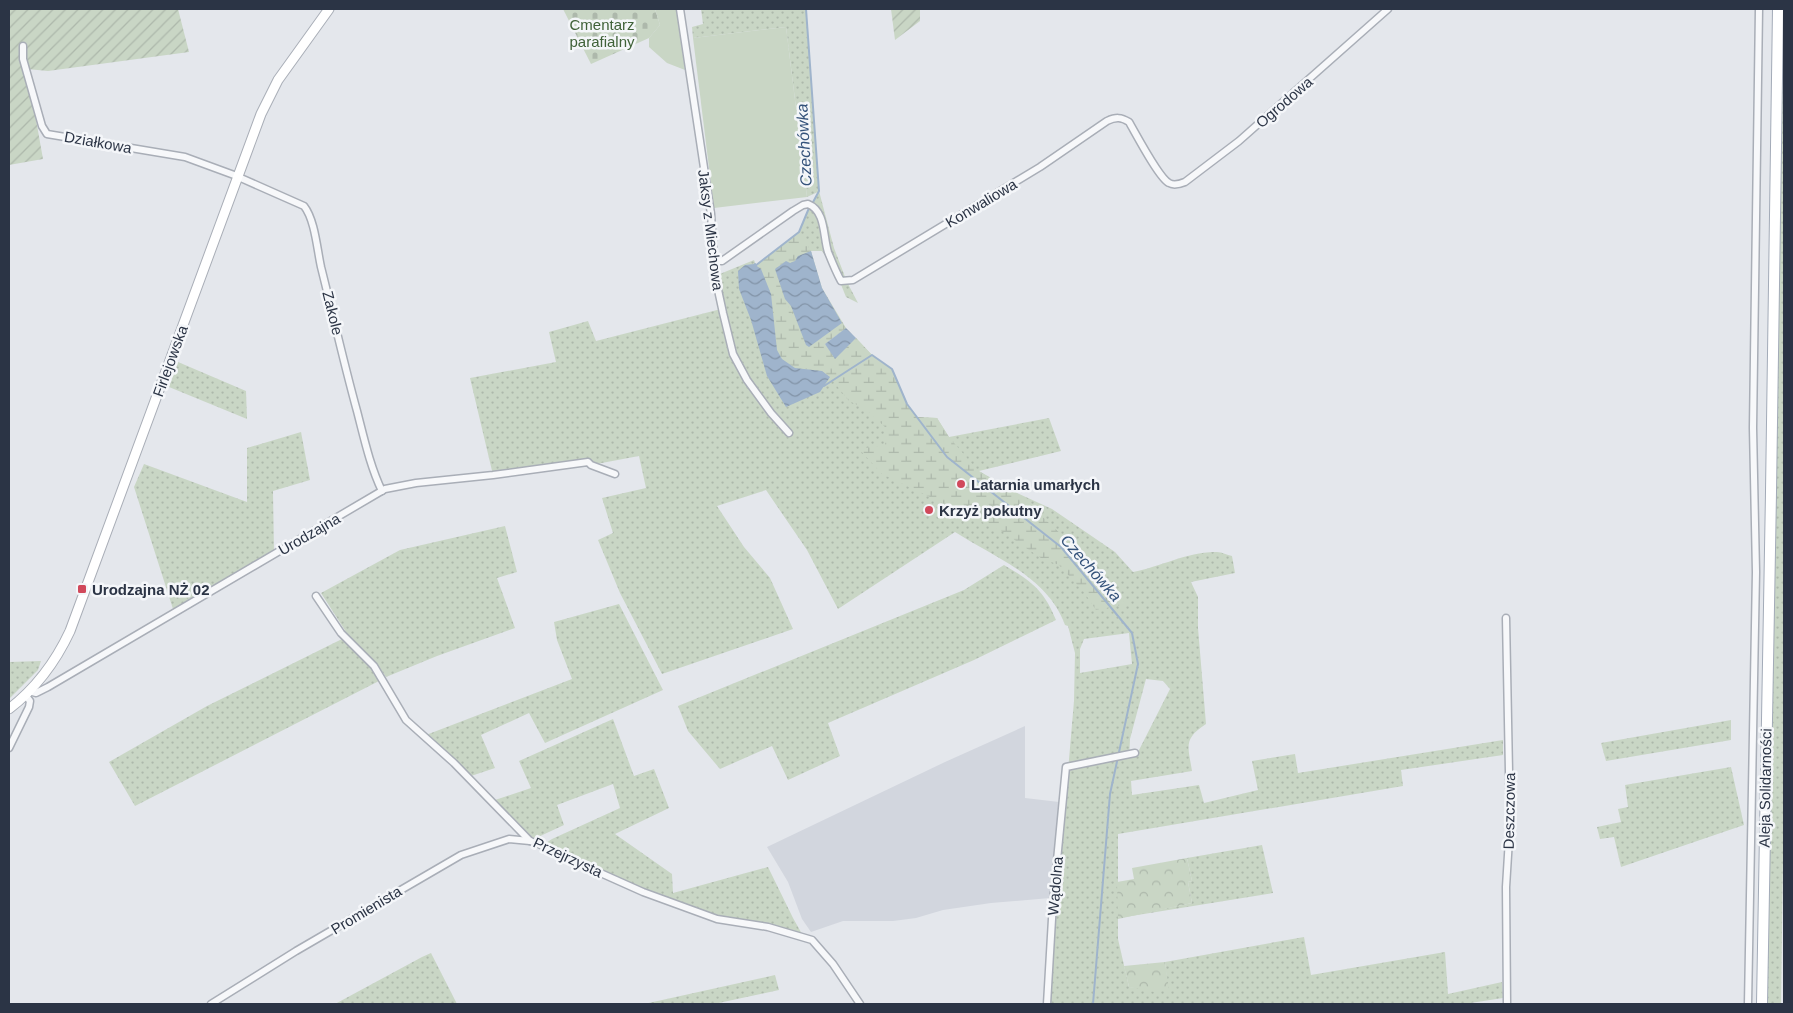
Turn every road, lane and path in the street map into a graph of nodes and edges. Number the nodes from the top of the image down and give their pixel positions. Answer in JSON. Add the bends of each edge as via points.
{"nodes":[{"id":1,"x":329,"y":9,"type":"edge"},
{"id":2,"x":680,"y":9,"type":"edge"},
{"id":3,"x":1388,"y":9,"type":"edge"},
{"id":4,"x":1759,"y":9,"type":"edge"},
{"id":5,"x":1778,"y":9,"type":"edge"},
{"id":6,"x":23,"y":46,"type":"dead end"},
{"id":7,"x":1118,"y":118,"type":"joint"},
{"id":8,"x":237,"y":176,"type":"junction"},
{"id":9,"x":715,"y":262,"type":"junction"},
{"id":10,"x":789,"y":432,"type":"dead end"},
{"id":11,"x":615,"y":474,"type":"dead end"},
{"id":12,"x":382,"y":491,"type":"junction"},
{"id":13,"x":316,"y":596,"type":"dead end"},
{"id":14,"x":1506,"y":618,"type":"dead end"},
{"id":15,"x":27,"y":693,"type":"junction"},
{"id":16,"x":9,"y":710,"type":"edge"},
{"id":17,"x":9,"y":748,"type":"edge"},
{"id":18,"x":1135,"y":753,"type":"dead end"},
{"id":19,"x":530,"y":840,"type":"junction"},
{"id":20,"x":211,"y":1004,"type":"edge"},
{"id":21,"x":860,"y":1004,"type":"edge"},
{"id":22,"x":1047,"y":1004,"type":"edge"},
{"id":23,"x":1507,"y":1004,"type":"edge"},
{"id":24,"x":1748,"y":1004,"type":"edge"},
{"id":25,"x":1762,"y":1004,"type":"edge"}],
"edges":[{"from":1,"to":8,"type":"street","name":"Firlejowska","via":[[270,92]]},
{"from":2,"to":9,"type":"street","name":"Jaksy z Miechowa","via":[[711,214]]},
{"from":3,"to":7,"type":"street","name":"Ogrodowa","via":[[1239,142],[1185,182],[1173,185],[1164,179],[1129,122]]},
{"from":4,"to":24,"type":"street","via":[[1754,428],[1756,572]]},
{"from":5,"to":25,"type":"main road","name":"Aleja Solidarności"},
{"from":6,"to":8,"type":"street","name":"Działkowa","via":[[23,59],[47,134],[185,157]]},
{"from":7,"to":9,"type":"street","name":"Konwaliowa","via":[[1108,121],[1040,167],[853,280],[841,281],[828,251],[821,218],[817,210],[808,204],[722,261]]},
{"from":8,"to":12,"type":"street","name":"Zakole","via":[[308,210],[364,437]]},
{"from":8,"to":15,"type":"street","name":"Firlejowska","via":[[76,617],[57,654]]},
{"from":9,"to":10,"type":"street","name":"Jaksy z Miechowa","via":[[722,313],[733,354],[755,393]]},
{"from":11,"to":12,"type":"street","name":"Urodzajna","via":[[588,462],[416,483]]},
{"from":12,"to":15,"type":"street","name":"Urodzajna","via":[[48,687]]},
{"from":13,"to":19,"type":"street","name":"Przejrzysta","via":[[341,633],[374,666],[406,720]]},
{"from":14,"to":23,"type":"street","name":"Deszczowa","via":[[1510,822],[1506,887]]},
{"from":15,"to":16,"type":"street","name":"Firlejowska"},
{"from":15,"to":17,"type":"street","via":[[29,708]]},
{"from":18,"to":22,"type":"street","name":"Wądolna","via":[[1066,767]]},
{"from":19,"to":20,"type":"street","name":"Promienista","via":[[509,839],[461,855]]},
{"from":19,"to":21,"type":"street","name":"Przejrzysta","via":[[643,892],[717,919],[768,927],[812,940]]}]}
